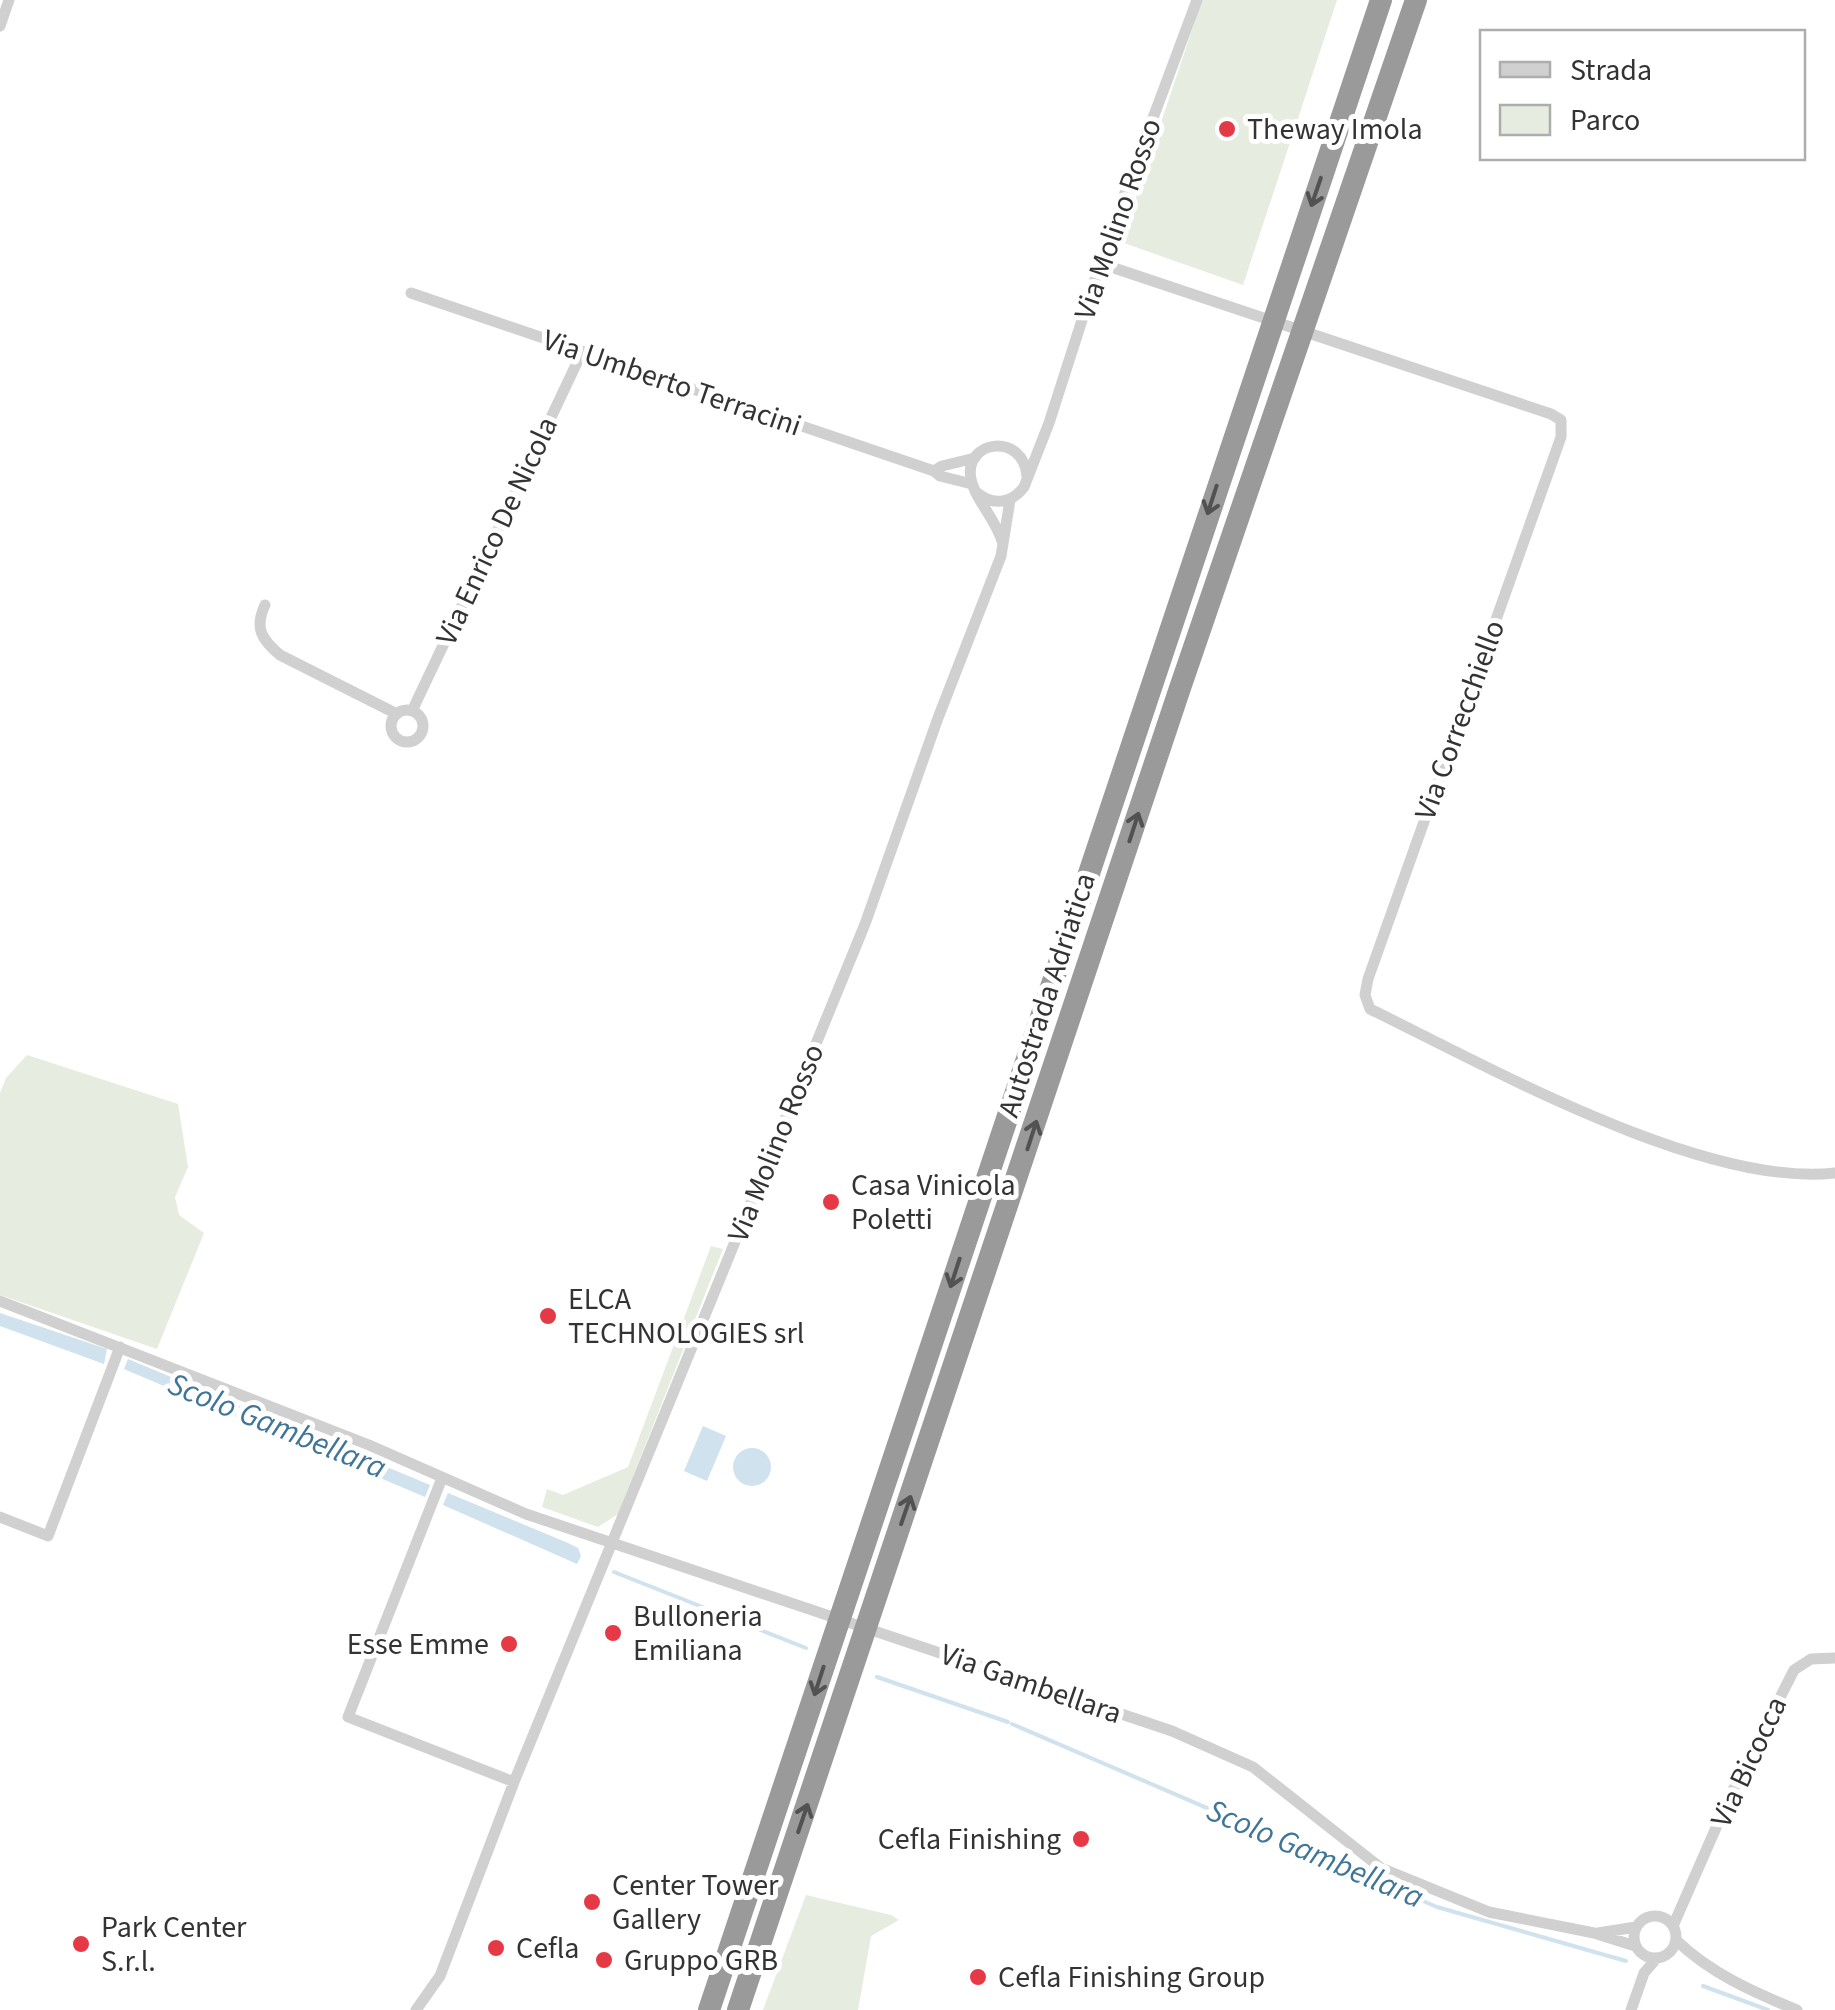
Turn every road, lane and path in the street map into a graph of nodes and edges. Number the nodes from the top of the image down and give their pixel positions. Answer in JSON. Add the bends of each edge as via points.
{"nodes":[{"id":1,"x":8,"y":0,"type":"edge"},
{"id":2,"x":1197,"y":0,"type":"edge"},
{"id":3,"x":1381,"y":0,"type":"edge"},
{"id":4,"x":1416,"y":0,"type":"edge"},
{"id":5,"x":0,"y":26,"type":"edge"},
{"id":6,"x":1100,"y":263,"type":"junction"},
{"id":7,"x":411,"y":293,"type":"dead end"},
{"id":8,"x":582,"y":352,"type":"junction"},
{"id":9,"x":1040,"y":439,"type":"junction"},
{"id":10,"x":1008,"y":447,"type":"junction"},
{"id":11,"x":975,"y":458,"type":"junction"},
{"id":12,"x":934,"y":471,"type":"junction"},
{"id":13,"x":1026,"y":478,"type":"junction"},
{"id":14,"x":974,"y":488,"type":"junction"},
{"id":15,"x":1010,"y":500,"type":"junction"},
{"id":16,"x":1003,"y":544,"type":"junction"},
{"id":17,"x":265,"y":605,"type":"dead end"},
{"id":18,"x":412,"y":711,"type":"junction"},
{"id":19,"x":397,"y":714,"type":"junction"},
{"id":20,"x":1835,"y":1173,"type":"edge"},
{"id":21,"x":0,"y":1301,"type":"edge"},
{"id":22,"x":120,"y":1347,"type":"junction"},
{"id":23,"x":442,"y":1478,"type":"junction"},
{"id":24,"x":0,"y":1517,"type":"edge"},
{"id":25,"x":613,"y":1545,"type":"junction"},
{"id":26,"x":1835,"y":1658,"type":"edge"},
{"id":27,"x":514,"y":1782,"type":"junction"},
{"id":28,"x":1685,"y":1893,"type":"junction"},
{"id":29,"x":1659,"y":1916,"type":"junction"},
{"id":30,"x":1672,"y":1926,"type":"junction"},
{"id":31,"x":1636,"y":1927,"type":"junction"},
{"id":32,"x":1594,"y":1933,"type":"junction"},
{"id":33,"x":1676,"y":1940,"type":"junction"},
{"id":34,"x":1638,"y":1950,"type":"junction"},
{"id":35,"x":1669,"y":1953,"type":"junction"},
{"id":36,"x":1656,"y":1959,"type":"junction"},
{"id":37,"x":1697,"y":1960,"type":"junction"},
{"id":38,"x":1644,"y":1973,"type":"junction"},
{"id":39,"x":416,"y":2010,"type":"edge"},
{"id":40,"x":709,"y":2010,"type":"edge"},
{"id":41,"x":738,"y":2010,"type":"edge"},
{"id":42,"x":1630,"y":2010,"type":"edge"},
{"id":43,"x":1797,"y":2010,"type":"edge"}],
"edges":[{"from":1,"to":5,"type":"street"},
{"from":2,"to":6,"type":"street","name":"Via Molino Rosso"},
{"from":3,"to":40,"type":"highway","name":"Autostrada Adriatica","one_way":true},
{"from":41,"to":4,"type":"highway","name":"Autostrada Adriatica","one_way":true},
{"from":6,"to":9,"type":"street","name":"Via Molino Rosso"},
{"from":6,"to":20,"type":"street","name":"Via Correcchiello","via":[[1561,420],[1561,437],[1368,978],[1370,1009],[1634,1131],[1726,1163],[1806,1176]]},
{"from":7,"to":8,"type":"street","name":"Via Umberto Terracini"},
{"from":8,"to":12,"type":"street","name":"Via Umberto Terracini"},
{"from":8,"to":18,"type":"street","name":"Via Enrico De Nicola"},
{"from":9,"to":10,"type":"street"},
{"from":9,"to":13,"type":"street","name":"Via Molino Rosso"},
{"from":10,"to":11,"type":"street","via":[[989,447]]},
{"from":10,"to":13,"type":"street","via":[[1022,459]]},
{"from":11,"to":12,"type":"street"},
{"from":11,"to":14,"type":"street"},
{"from":12,"to":14,"type":"street","name":"Via Umberto Terracini"},
{"from":13,"to":15,"type":"street"},
{"from":14,"to":15,"type":"street","via":[[991,502]]},
{"from":14,"to":16,"type":"street"},
{"from":15,"to":16,"type":"street","name":"Via Molino Rosso"},
{"from":16,"to":25,"type":"street","name":"Via Molino Rosso","via":[[866,924]]},
{"from":17,"to":19,"type":"street","name":"Via Enrico De Nicola","via":[[259,618],[264,642]]},
{"from":18,"to":19,"type":"street"},
{"from":18,"to":19,"type":"street","name":"Via Enrico De Nicola","via":[[422,726],[411,741],[394,736]]},
{"from":21,"to":22,"type":"street","name":"Via Gambellara"},
{"from":22,"to":23,"type":"street","name":"Via Gambellara"},
{"from":22,"to":24,"type":"street","via":[[48,1536]]},
{"from":23,"to":25,"type":"street","name":"Via Gambellara"},
{"from":23,"to":27,"type":"street","via":[[348,1718]]},
{"from":25,"to":27,"type":"street","name":"Via Molino Rosso"},
{"from":25,"to":32,"type":"street","name":"Via Gambellara","via":[[1172,1732],[1253,1767],[1381,1868],[1489,1912]]},
{"from":26,"to":28,"type":"street","name":"Via Bicocca","via":[[1794,1670]]},
{"from":27,"to":39,"type":"street","name":"Via Molino Rosso","via":[[440,1976]]},
{"from":28,"to":29,"type":"street","name":"Via Bicocca"},
{"from":28,"to":30,"type":"street","name":"Via Bicocca"},
{"from":29,"to":30,"type":"street"},
{"from":29,"to":31,"type":"street"},
{"from":30,"to":33,"type":"street"},
{"from":31,"to":32,"type":"street","name":"Via Gambellara"},
{"from":31,"to":34,"type":"street"},
{"from":32,"to":34,"type":"street","name":"Via Gambellara"},
{"from":33,"to":35,"type":"street"},
{"from":33,"to":37,"type":"street"},
{"from":34,"to":36,"type":"street"},
{"from":34,"to":38,"type":"street"},
{"from":35,"to":36,"type":"street"},
{"from":35,"to":37,"type":"street"},
{"from":36,"to":38,"type":"street"},
{"from":37,"to":43,"type":"street"},
{"from":38,"to":42,"type":"street"}]}
